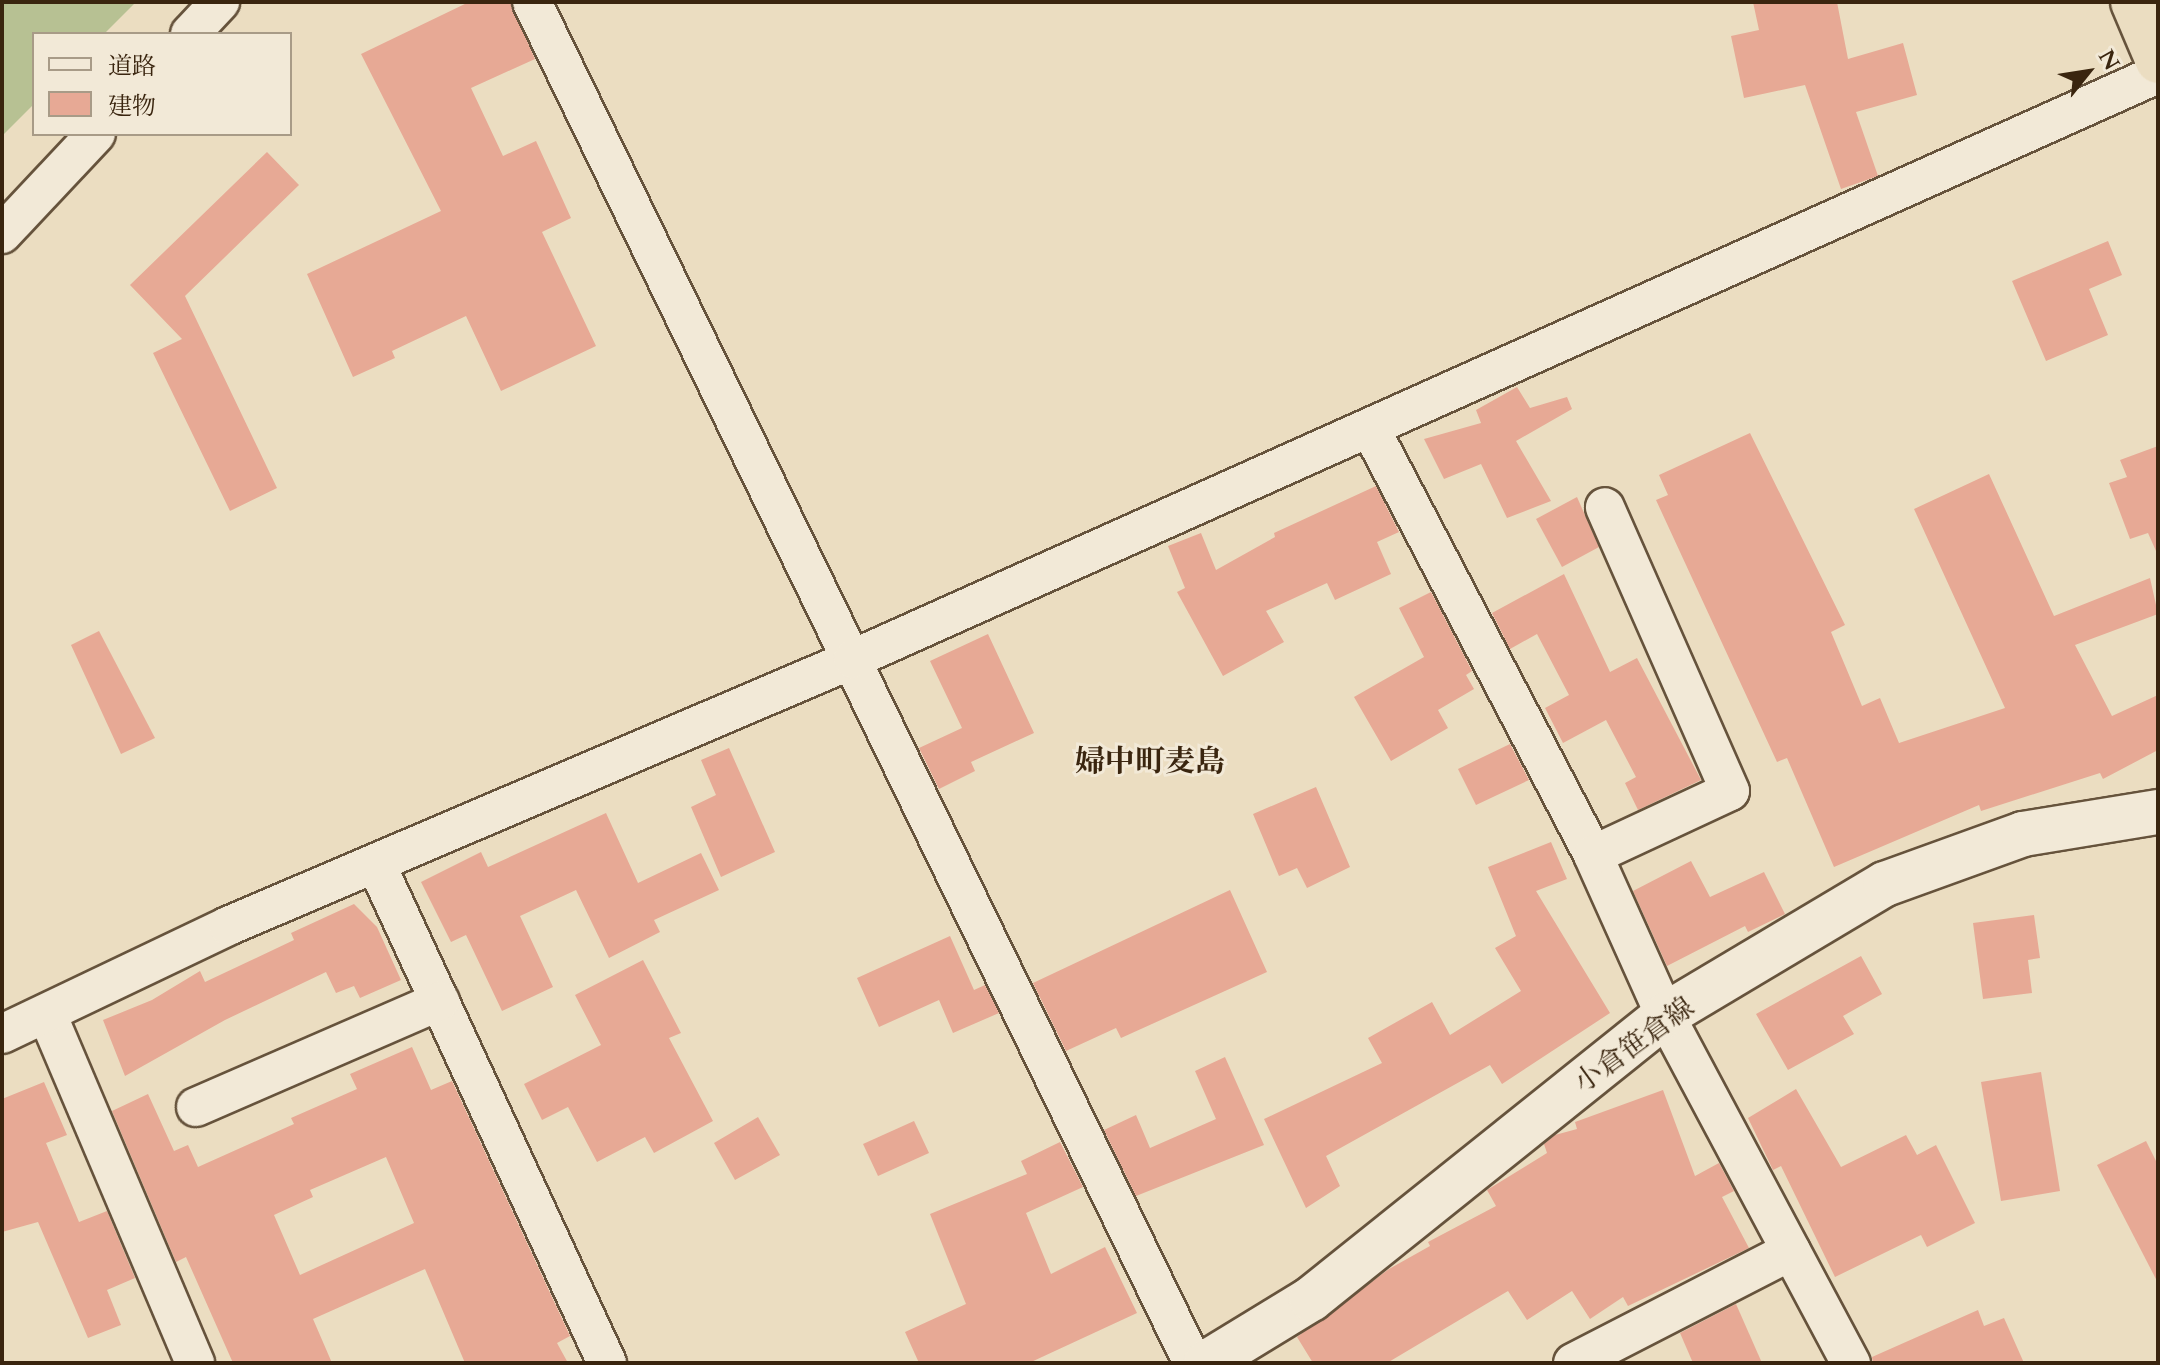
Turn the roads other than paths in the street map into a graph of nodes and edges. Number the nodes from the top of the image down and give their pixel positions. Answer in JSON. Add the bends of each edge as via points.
{"nodes":[{"id":1,"x":220,"y":2,"type":"edge"},
{"id":2,"x":532,"y":2,"type":"edge"},
{"id":3,"x":2133,"y":2,"type":"edge"},
{"id":4,"x":192,"y":32,"type":"edge"},
{"id":5,"x":2158,"y":61,"type":"edge"},
{"id":6,"x":2158,"y":74,"type":"edge"},
{"id":7,"x":94,"y":136,"type":"edge"},
{"id":8,"x":2,"y":234,"type":"edge"},
{"id":9,"x":1370,"y":428,"type":"junction"},
{"id":10,"x":1605,"y":507,"type":"dead end"},
{"id":11,"x":853,"y":659,"type":"junction"},
{"id":12,"x":2158,"y":812,"type":"edge"},
{"id":13,"x":1593,"y":855,"type":"junction"},
{"id":14,"x":376,"y":864,"type":"junction"},
{"id":15,"x":440,"y":1001,"type":"junction"},
{"id":16,"x":47,"y":1014,"type":"junction"},
{"id":17,"x":1665,"y":1015,"type":"junction"},
{"id":18,"x":2,"y":1034,"type":"edge"},
{"id":19,"x":196,"y":1107,"type":"dead end"},
{"id":20,"x":1791,"y":1251,"type":"junction"},
{"id":21,"x":195,"y":1363,"type":"edge"},
{"id":22,"x":607,"y":1363,"type":"edge"},
{"id":23,"x":1193,"y":1363,"type":"edge"},
{"id":24,"x":1206,"y":1363,"type":"edge"},
{"id":25,"x":1573,"y":1363,"type":"edge"},
{"id":26,"x":1851,"y":1363,"type":"edge"}],
"edges":[{"from":1,"to":4,"type":"street"},
{"from":2,"to":11,"type":"street"},
{"from":3,"to":5,"type":"highway"},
{"from":6,"to":9,"type":"street"},
{"from":7,"to":8,"type":"street"},
{"from":9,"to":11,"type":"street"},
{"from":9,"to":13,"type":"street"},
{"from":10,"to":13,"type":"street","via":[[1730,791]]},
{"from":11,"to":14,"type":"street"},
{"from":11,"to":23,"type":"street"},
{"from":12,"to":17,"type":"main road","name":"小倉笹倉線","via":[[2023,834],[1885,884]]},
{"from":13,"to":17,"type":"street"},
{"from":14,"to":15,"type":"street"},
{"from":14,"to":16,"type":"street","via":[[228,926]]},
{"from":15,"to":19,"type":"street"},
{"from":15,"to":22,"type":"street"},
{"from":16,"to":18,"type":"street"},
{"from":16,"to":21,"type":"street"},
{"from":17,"to":20,"type":"street"},
{"from":17,"to":24,"type":"main road","name":"小倉笹倉線","via":[[1311,1299]]},
{"from":20,"to":25,"type":"street"},
{"from":20,"to":26,"type":"street"}]}
